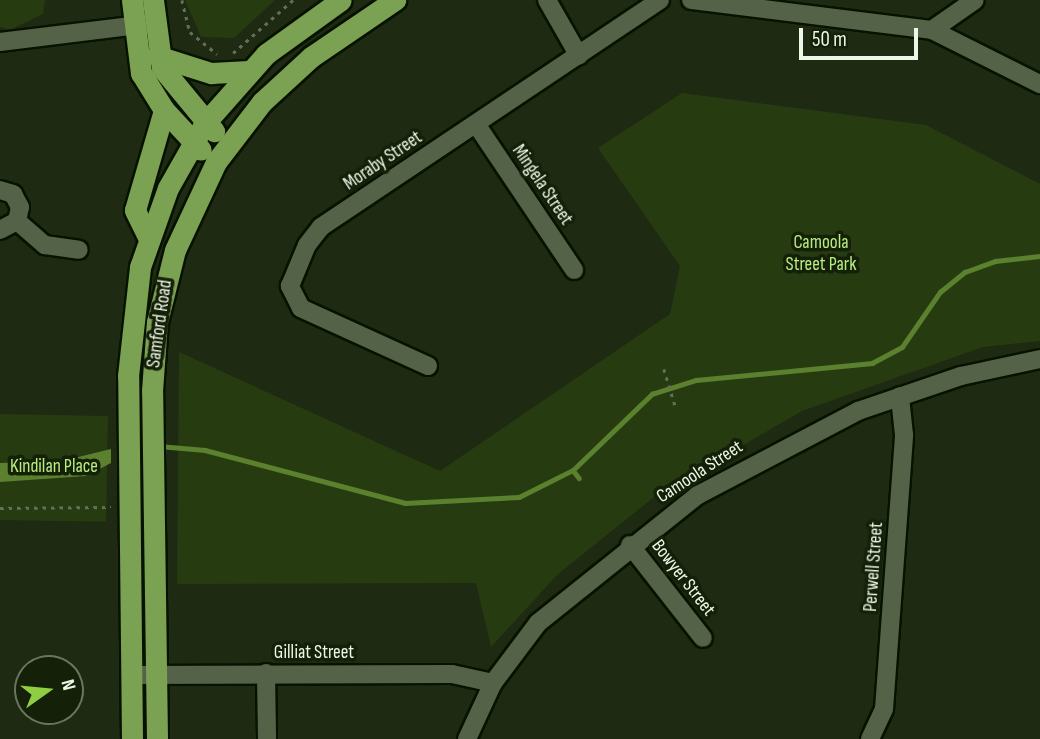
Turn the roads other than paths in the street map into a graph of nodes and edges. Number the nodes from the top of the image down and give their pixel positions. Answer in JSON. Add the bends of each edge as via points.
{"nodes":[{"id":1,"x":132,"y":0,"type":"edge"},
{"id":2,"x":153,"y":0,"type":"edge"},
{"id":3,"x":341,"y":0,"type":"edge"},
{"id":4,"x":395,"y":0,"type":"edge"},
{"id":5,"x":547,"y":0,"type":"edge"},
{"id":6,"x":660,"y":0,"type":"edge"},
{"id":7,"x":691,"y":0,"type":"edge"},
{"id":8,"x":975,"y":0,"type":"edge"},
{"id":9,"x":143,"y":24,"type":"junction"},
{"id":10,"x":932,"y":30,"type":"junction"},
{"id":11,"x":0,"y":43,"type":"edge"},
{"id":12,"x":157,"y":56,"type":"junction"},
{"id":13,"x":579,"y":56,"type":"junction"},
{"id":14,"x":249,"y":71,"type":"junction"},
{"id":15,"x":1040,"y":84,"type":"edge"},
{"id":16,"x":164,"y":110,"type":"junction"},
{"id":17,"x":205,"y":123,"type":"junction"},
{"id":18,"x":476,"y":124,"type":"junction"},
{"id":19,"x":192,"y":142,"type":"junction"},
{"id":20,"x":228,"y":145,"type":"junction"},
{"id":21,"x":216,"y":162,"type":"junction"},
{"id":22,"x":0,"y":190,"type":"edge"},
{"id":23,"x":17,"y":221,"type":"junction"},
{"id":24,"x":0,"y":230,"type":"edge"},
{"id":25,"x":148,"y":237,"type":"junction"},
{"id":26,"x":79,"y":250,"type":"dead end"},
{"id":27,"x":574,"y":270,"type":"dead end"},
{"id":28,"x":1040,"y":359,"type":"edge"},
{"id":29,"x":428,"y":366,"type":"dead end"},
{"id":30,"x":900,"y":396,"type":"junction"},
{"id":31,"x":630,"y":545,"type":"junction"},
{"id":32,"x":703,"y":638,"type":"dead end"},
{"id":33,"x":266,"y":673,"type":"junction"},
{"id":34,"x":132,"y":675,"type":"junction"},
{"id":35,"x":156,"y":675,"type":"junction"},
{"id":36,"x":493,"y":683,"type":"junction"},
{"id":37,"x":132,"y":739,"type":"edge"},
{"id":38,"x":157,"y":739,"type":"edge"},
{"id":39,"x":267,"y":739,"type":"edge"},
{"id":40,"x":467,"y":739,"type":"edge"},
{"id":41,"x":870,"y":739,"type":"edge"}],
"edges":[{"from":1,"to":9,"type":"main road"},
{"from":2,"to":9,"type":"main road"},
{"from":3,"to":14,"type":"main road","name":"Samford Road"},
{"from":4,"to":20,"type":"main road","name":"Samford Road","via":[[311,57]]},
{"from":5,"to":13,"type":"street"},
{"from":6,"to":13,"type":"street","name":"Moraby Street"},
{"from":7,"to":10,"type":"street"},
{"from":8,"to":10,"type":"street"},
{"from":9,"to":11,"type":"street"},
{"from":9,"to":12,"type":"main road"},
{"from":9,"to":16,"type":"main road","via":[[141,73]]},
{"from":10,"to":15,"type":"street"},
{"from":12,"to":14,"type":"main road","via":[[211,73]]},
{"from":12,"to":17,"type":"main road","via":[[174,90]]},
{"from":13,"to":18,"type":"street","name":"Moraby Street"},
{"from":14,"to":17,"type":"main road","name":"Samford Road"},
{"from":16,"to":19,"type":"main road"},
{"from":16,"to":25,"type":"main road","via":[[135,210]]},
{"from":17,"to":19,"type":"main road","name":"Samford Road"},
{"from":17,"to":20,"type":"main road"},
{"from":18,"to":27,"type":"street","name":"Mingela Street"},
{"from":18,"to":29,"type":"street","name":"Moraby Street","via":[[321,227],[290,286],[300,308]]},
{"from":19,"to":21,"type":"main road"},
{"from":19,"to":25,"type":"main road","name":"Samford Road"},
{"from":20,"to":21,"type":"main road","name":"Samford Road"},
{"from":21,"to":35,"type":"main road","name":"Samford Road","via":[[166,278],[153,369]]},
{"from":22,"to":23,"type":"street","via":[[18,200]]},
{"from":23,"to":24,"type":"street"},
{"from":23,"to":26,"type":"street","via":[[45,245]]},
{"from":25,"to":34,"type":"main road","name":"Samford Road","via":[[129,335]]},
{"from":28,"to":30,"type":"street","name":"Camoola Street"},
{"from":30,"to":31,"type":"street","name":"Camoola Street","via":[[818,428],[726,477]]},
{"from":30,"to":41,"type":"street","name":"Perwell Street","via":[[904,435],[884,709]]},
{"from":31,"to":32,"type":"street","name":"Bowyer Street"},
{"from":31,"to":36,"type":"street","name":"Camoola Street","via":[[556,605]]},
{"from":33,"to":35,"type":"street","name":"Gilliat Street"},
{"from":33,"to":36,"type":"street","name":"Gilliat Street","via":[[452,674]]},
{"from":33,"to":39,"type":"street"},
{"from":34,"to":35,"type":"street","name":"Gilliat Street"},
{"from":34,"to":37,"type":"main road","name":"Samford Road"},
{"from":35,"to":38,"type":"main road","name":"Samford Road"},
{"from":36,"to":40,"type":"street","name":"Camoola Street"}]}
